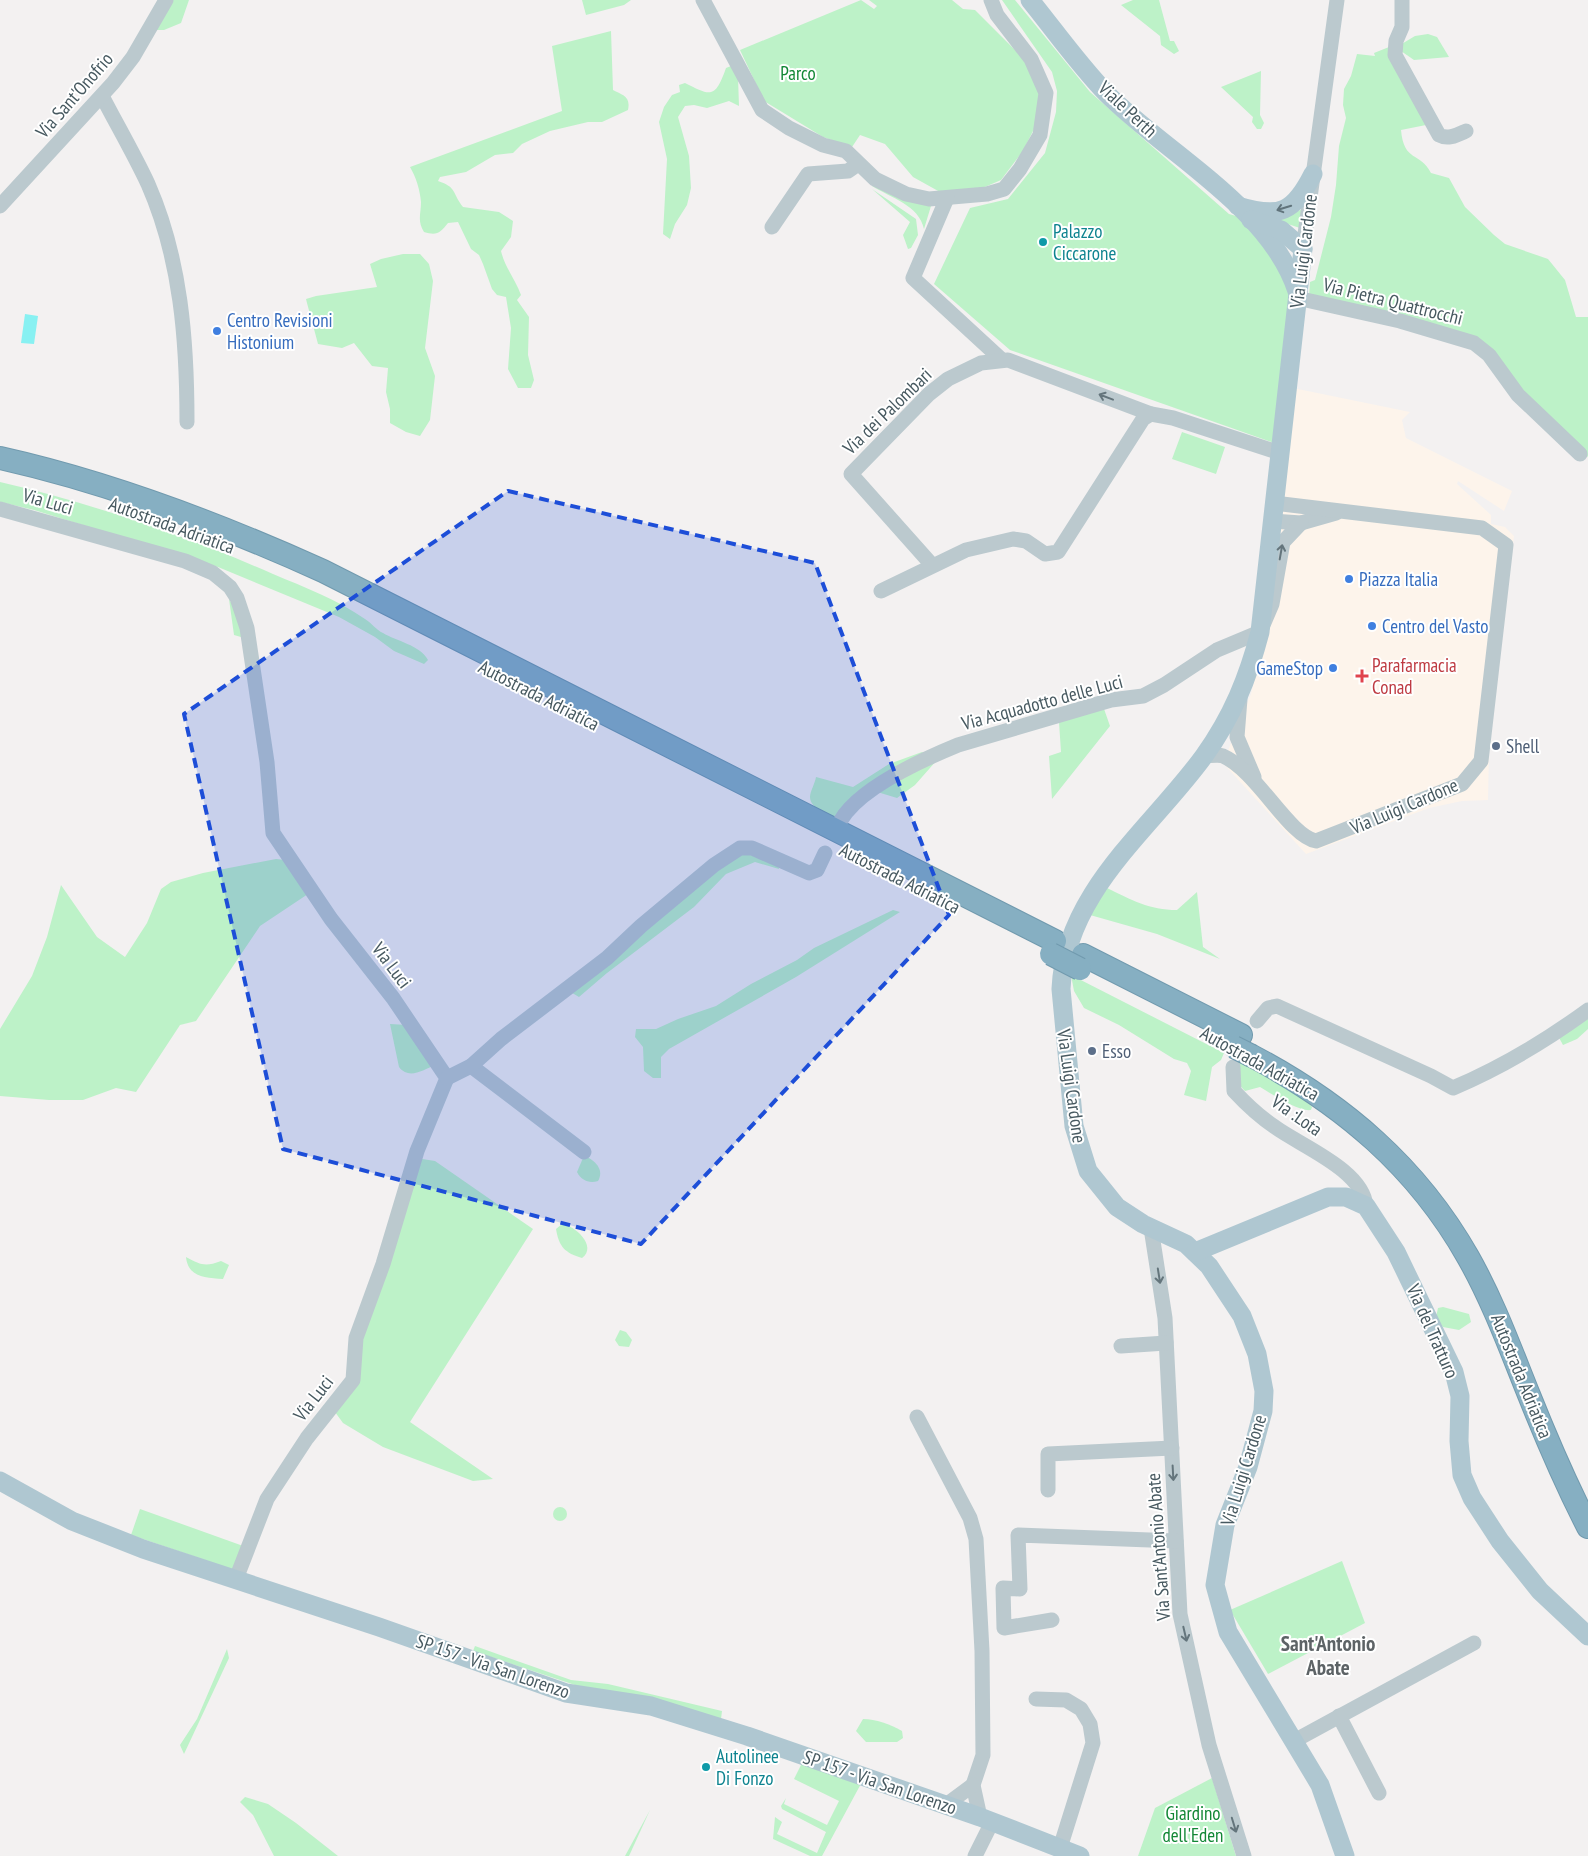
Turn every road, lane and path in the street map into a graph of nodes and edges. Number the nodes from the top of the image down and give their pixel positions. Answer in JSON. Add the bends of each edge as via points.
{"nodes":[{"id":1,"x":152,"y":0,"type":"edge"},
{"id":2,"x":166,"y":0,"type":"edge"},
{"id":3,"x":704,"y":0,"type":"edge"},
{"id":4,"x":991,"y":0,"type":"edge"},
{"id":5,"x":1338,"y":0,"type":"edge"},
{"id":6,"x":1402,"y":0,"type":"edge"},
{"id":7,"x":1034,"y":1,"type":"edge"},
{"id":8,"x":154,"y":19,"type":"junction"},
{"id":9,"x":102,"y":96,"type":"junction"},
{"id":10,"x":1466,"y":131,"type":"dead end"},
{"id":11,"x":858,"y":164,"type":"junction"},
{"id":12,"x":1313,"y":174,"type":"junction"},
{"id":13,"x":947,"y":198,"type":"junction"},
{"id":14,"x":0,"y":206,"type":"edge"},
{"id":15,"x":1244,"y":213,"type":"junction"},
{"id":16,"x":772,"y":227,"type":"dead end"},
{"id":17,"x":1270,"y":242,"type":"junction"},
{"id":18,"x":1303,"y":249,"type":"junction"},
{"id":19,"x":1297,"y":295,"type":"junction"},
{"id":20,"x":1002,"y":360,"type":"junction"},
{"id":21,"x":1151,"y":414,"type":"junction"},
{"id":22,"x":187,"y":422,"type":"dead end"},
{"id":23,"x":1280,"y":453,"type":"junction"},
{"id":24,"x":1580,"y":454,"type":"dead end"},
{"id":25,"x":0,"y":458,"type":"edge"},
{"id":26,"x":0,"y":472,"type":"edge"},
{"id":27,"x":0,"y":509,"type":"edge"},
{"id":28,"x":1345,"y":510,"type":"junction"},
{"id":29,"x":1273,"y":512,"type":"junction"},
{"id":30,"x":1301,"y":523,"type":"junction"},
{"id":31,"x":932,"y":565,"type":"junction"},
{"id":32,"x":880,"y":592,"type":"dead end"},
{"id":33,"x":1260,"y":632,"type":"junction"},
{"id":34,"x":1240,"y":697,"type":"junction"},
{"id":35,"x":1217,"y":734,"type":"junction"},
{"id":36,"x":1204,"y":756,"type":"junction"},
{"id":37,"x":1244,"y":766,"type":"junction"},
{"id":38,"x":841,"y":820,"type":"dead end"},
{"id":39,"x":825,"y":853,"type":"dead end"},
{"id":40,"x":1053,"y":948,"type":"junction"},
{"id":41,"x":1588,"y":1010,"type":"edge"},
{"id":42,"x":1246,"y":1045,"type":"junction"},
{"id":43,"x":472,"y":1066,"type":"junction"},
{"id":44,"x":447,"y":1078,"type":"junction"},
{"id":45,"x":584,"y":1152,"type":"dead end"},
{"id":46,"x":1335,"y":1165,"type":"junction"},
{"id":47,"x":1340,"y":1196,"type":"junction"},
{"id":48,"x":1366,"y":1206,"type":"junction"},
{"id":49,"x":1151,"y":1228,"type":"junction"},
{"id":50,"x":1195,"y":1252,"type":"junction"},
{"id":51,"x":1510,"y":1329,"type":"junction"},
{"id":52,"x":1166,"y":1343,"type":"junction"},
{"id":53,"x":1121,"y":1346,"type":"dead end"},
{"id":54,"x":917,"y":1417,"type":"dead end"},
{"id":55,"x":1172,"y":1448,"type":"junction"},
{"id":56,"x":0,"y":1482,"type":"edge"},
{"id":57,"x":1048,"y":1490,"type":"dead end"},
{"id":58,"x":1588,"y":1498,"type":"edge"},
{"id":59,"x":1588,"y":1527,"type":"edge"},
{"id":60,"x":1176,"y":1541,"type":"junction"},
{"id":61,"x":236,"y":1579,"type":"junction"},
{"id":62,"x":1052,"y":1620,"type":"dead end"},
{"id":63,"x":1588,"y":1636,"type":"edge"},
{"id":64,"x":1474,"y":1643,"type":"dead end"},
{"id":65,"x":1036,"y":1699,"type":"dead end"},
{"id":66,"x":1339,"y":1716,"type":"junction"},
{"id":67,"x":1294,"y":1742,"type":"junction"},
{"id":68,"x":973,"y":1785,"type":"junction"},
{"id":69,"x":1379,"y":1794,"type":"dead end"},
{"id":70,"x":946,"y":1805,"type":"junction"},
{"id":71,"x":986,"y":1819,"type":"junction"},
{"id":72,"x":1060,"y":1848,"type":"junction"},
{"id":73,"x":975,"y":1856,"type":"edge"},
{"id":74,"x":1080,"y":1856,"type":"edge"},
{"id":75,"x":1244,"y":1856,"type":"edge"},
{"id":76,"x":1346,"y":1856,"type":"edge"}],
"edges":[{"from":1,"to":8,"type":"street"},
{"from":2,"to":8,"type":"street","name":"Via Sant'Onofrio"},
{"from":3,"to":11,"type":"street","via":[[762,110],[823,145],[846,151]]},
{"from":4,"to":13,"type":"street","via":[[997,15],[1030,59],[1046,92],[1040,135],[1004,189]]},
{"from":5,"to":12,"type":"street","name":"Via Luigi Cardone"},
{"from":6,"to":10,"type":"street","via":[[1402,27],[1395,55],[1439,135],[1453,137]]},
{"from":7,"to":15,"type":"main road","name":"Viale Perth","via":[[1107,93]]},
{"from":8,"to":9,"type":"street","name":"Via Sant'Onofrio","via":[[133,57]]},
{"from":9,"to":14,"type":"street","name":"Via Sant'Onofrio"},
{"from":9,"to":22,"type":"street","via":[[148,184],[168,240],[181,302],[187,362]]},
{"from":11,"to":13,"type":"street","via":[[874,179],[906,194],[929,199]]},
{"from":11,"to":16,"type":"street","via":[[848,171],[808,174]]},
{"from":12,"to":15,"type":"main road","name":"Viale Perth","one_way":true,"via":[[1302,196],[1293,205],[1261,213]]},
{"from":12,"to":18,"type":"street","name":"Via Luigi Cardone"},
{"from":13,"to":20,"type":"street","via":[[913,278]]},
{"from":15,"to":17,"type":"main road","name":"Viale Perth"},
{"from":15,"to":18,"type":"main road","name":"Viale Perth","via":[[1281,230]]},
{"from":17,"to":18,"type":"main road","name":"Viale Perth","via":[[1294,250]]},
{"from":17,"to":19,"type":"main road","name":"Viale Perth","via":[[1291,272]]},
{"from":18,"to":19,"type":"main road","name":"Via Luigi Cardone"},
{"from":19,"to":23,"type":"main road","name":"Via Luigi Cardone"},
{"from":19,"to":24,"type":"street","name":"Via Pietra Quattrocchi","via":[[1474,343],[1489,354],[1518,394]]},
{"from":21,"to":20,"type":"street","name":"Via dei Palombari","one_way":true},
{"from":20,"to":31,"type":"street","name":"Via dei Palombari","via":[[981,363],[948,379],[929,394],[851,474]]},
{"from":21,"to":23,"type":"street","name":"Via dei Palombari","via":[[1173,418]]},
{"from":21,"to":31,"type":"street","via":[[1142,420],[1058,552],[1045,554],[1026,541],[1013,539],[966,550]]},
{"from":23,"to":29,"type":"main road","name":"Via Luigi Cardone"},
{"from":25,"to":40,"type":"highway","name":"Autostrada Adriatica","via":[[162,504],[323,571]]},
{"from":26,"to":40,"type":"highway","name":"Autostrada Adriatica","via":[[154,516],[289,570]]},
{"from":27,"to":44,"type":"street","name":"Via Luci","via":[[186,561],[213,573],[230,587],[248,628],[267,762],[273,833],[331,919],[393,998]]},
{"from":28,"to":29,"type":"street","name":"Via Luigi Cardone"},
{"from":28,"to":30,"type":"street","name":"Via Luigi Cardone"},
{"from":28,"to":37,"type":"street","name":"Via Luigi Cardone","via":[[1482,528],[1506,545],[1481,761],[1462,784],[1316,841],[1306,840]]},
{"from":29,"to":30,"type":"street","name":"Via Luigi Cardone"},
{"from":29,"to":33,"type":"main road","name":"Via Luigi Cardone"},
{"from":33,"to":30,"type":"street","name":"Via Luigi Cardone","one_way":true,"via":[[1272,604],[1283,542]]},
{"from":31,"to":32,"type":"street"},
{"from":33,"to":34,"type":"main road","name":"Via Luigi Cardone"},
{"from":33,"to":38,"type":"street","name":"Via Acquadotto delle Luci","via":[[1217,650],[1143,696],[1112,700],[936,754],[867,793]]},
{"from":34,"to":35,"type":"main road","name":"Via Luigi Cardone"},
{"from":34,"to":37,"type":"street","name":"Via Luigi Cardone","via":[[1237,737]]},
{"from":35,"to":36,"type":"main road","name":"Via Luigi Cardone"},
{"from":35,"to":37,"type":"street","name":"Via Luigi Cardone","via":[[1230,741]]},
{"from":36,"to":37,"type":"street","name":"Via Luigi Cardone","via":[[1222,756]]},
{"from":36,"to":49,"type":"main road","name":"Via Luigi Cardone","via":[[1104,878],[1077,921],[1062,972],[1073,1117],[1080,1150],[1088,1171],[1103,1192],[1117,1207]]},
{"from":39,"to":43,"type":"street","via":[[817,870],[809,873],[752,848],[740,848],[714,865],[607,958],[501,1039]]},
{"from":40,"to":42,"type":"highway","name":"Autostrada Adriatica"},
{"from":41,"to":42,"type":"street","via":[[1558,1032],[1474,1080],[1453,1088],[1277,1006],[1268,1008]]},
{"from":42,"to":46,"type":"street","name":"Via :Lota","via":[[1234,1091],[1273,1127]]},
{"from":42,"to":51,"type":"highway","name":"Autostrada Adriatica","via":[[1332,1087],[1406,1149],[1443,1192],[1485,1259]]},
{"from":43,"to":44,"type":"street"},
{"from":43,"to":45,"type":"street"},
{"from":44,"to":61,"type":"street","name":"Via Luci","via":[[416,1151],[383,1264],[356,1338],[353,1380],[307,1438],[267,1499]]},
{"from":46,"to":47,"type":"street","via":[[1341,1177]]},
{"from":46,"to":48,"type":"street","name":"Via :Lota","via":[[1353,1180],[1365,1196]]},
{"from":47,"to":48,"type":"main road"},
{"from":47,"to":50,"type":"main road","via":[[1328,1197]]},
{"from":48,"to":63,"type":"main road","name":"Via del Tratturo","via":[[1396,1252],[1454,1372],[1460,1396],[1462,1475],[1472,1498],[1500,1541],[1540,1591]]},
{"from":49,"to":50,"type":"main road","name":"Via Luigi Cardone","via":[[1174,1237]]},
{"from":49,"to":52,"type":"street","name":"Via Sant'Antonio Abate","one_way":true},
{"from":50,"to":67,"type":"main road","name":"Via Luigi Cardone","via":[[1217,1276],[1242,1316],[1257,1354],[1264,1391],[1248,1467],[1226,1525],[1218,1559],[1216,1592],[1228,1632]]},
{"from":51,"to":58,"type":"highway","name":"Autostrada Adriatica"},
{"from":51,"to":59,"type":"highway","name":"Autostrada Adriatica","via":[[1548,1442]]},
{"from":52,"to":53,"type":"street"},
{"from":52,"to":55,"type":"street","name":"Via Sant'Antonio Abate"},
{"from":54,"to":68,"type":"street","via":[[970,1518],[976,1539],[983,1755]]},
{"from":55,"to":57,"type":"street","via":[[1048,1454]]},
{"from":55,"to":60,"type":"street","name":"Via Sant'Antonio Abate","one_way":true},
{"from":56,"to":61,"type":"main road","name":"SP 157 - Via San Lorenzo","via":[[72,1521]]},
{"from":60,"to":62,"type":"street","via":[[1018,1535],[1020,1589],[1003,1588],[1004,1628]]},
{"from":60,"to":75,"type":"street","name":"Via Sant'Antonio Abate","one_way":true,"via":[[1180,1614],[1209,1745]]},
{"from":61,"to":70,"type":"main road","name":"SP 157 - Via San Lorenzo","via":[[566,1693],[651,1706]]},
{"from":64,"to":66,"type":"street"},
{"from":65,"to":72,"type":"street","via":[[1066,1700],[1080,1709],[1090,1724],[1093,1743]]},
{"from":66,"to":67,"type":"street"},
{"from":66,"to":69,"type":"street"},
{"from":67,"to":76,"type":"main road","name":"Via Luigi Cardone","via":[[1320,1785]]},
{"from":68,"to":70,"type":"street"},
{"from":68,"to":71,"type":"street"},
{"from":70,"to":71,"type":"main road","name":"SP 157 - Via San Lorenzo"},
{"from":71,"to":72,"type":"main road","name":"SP 157 - Via San Lorenzo"},
{"from":71,"to":73,"type":"street"},
{"from":72,"to":74,"type":"main road","name":"SP 157 - Via San Lorenzo"}]}
